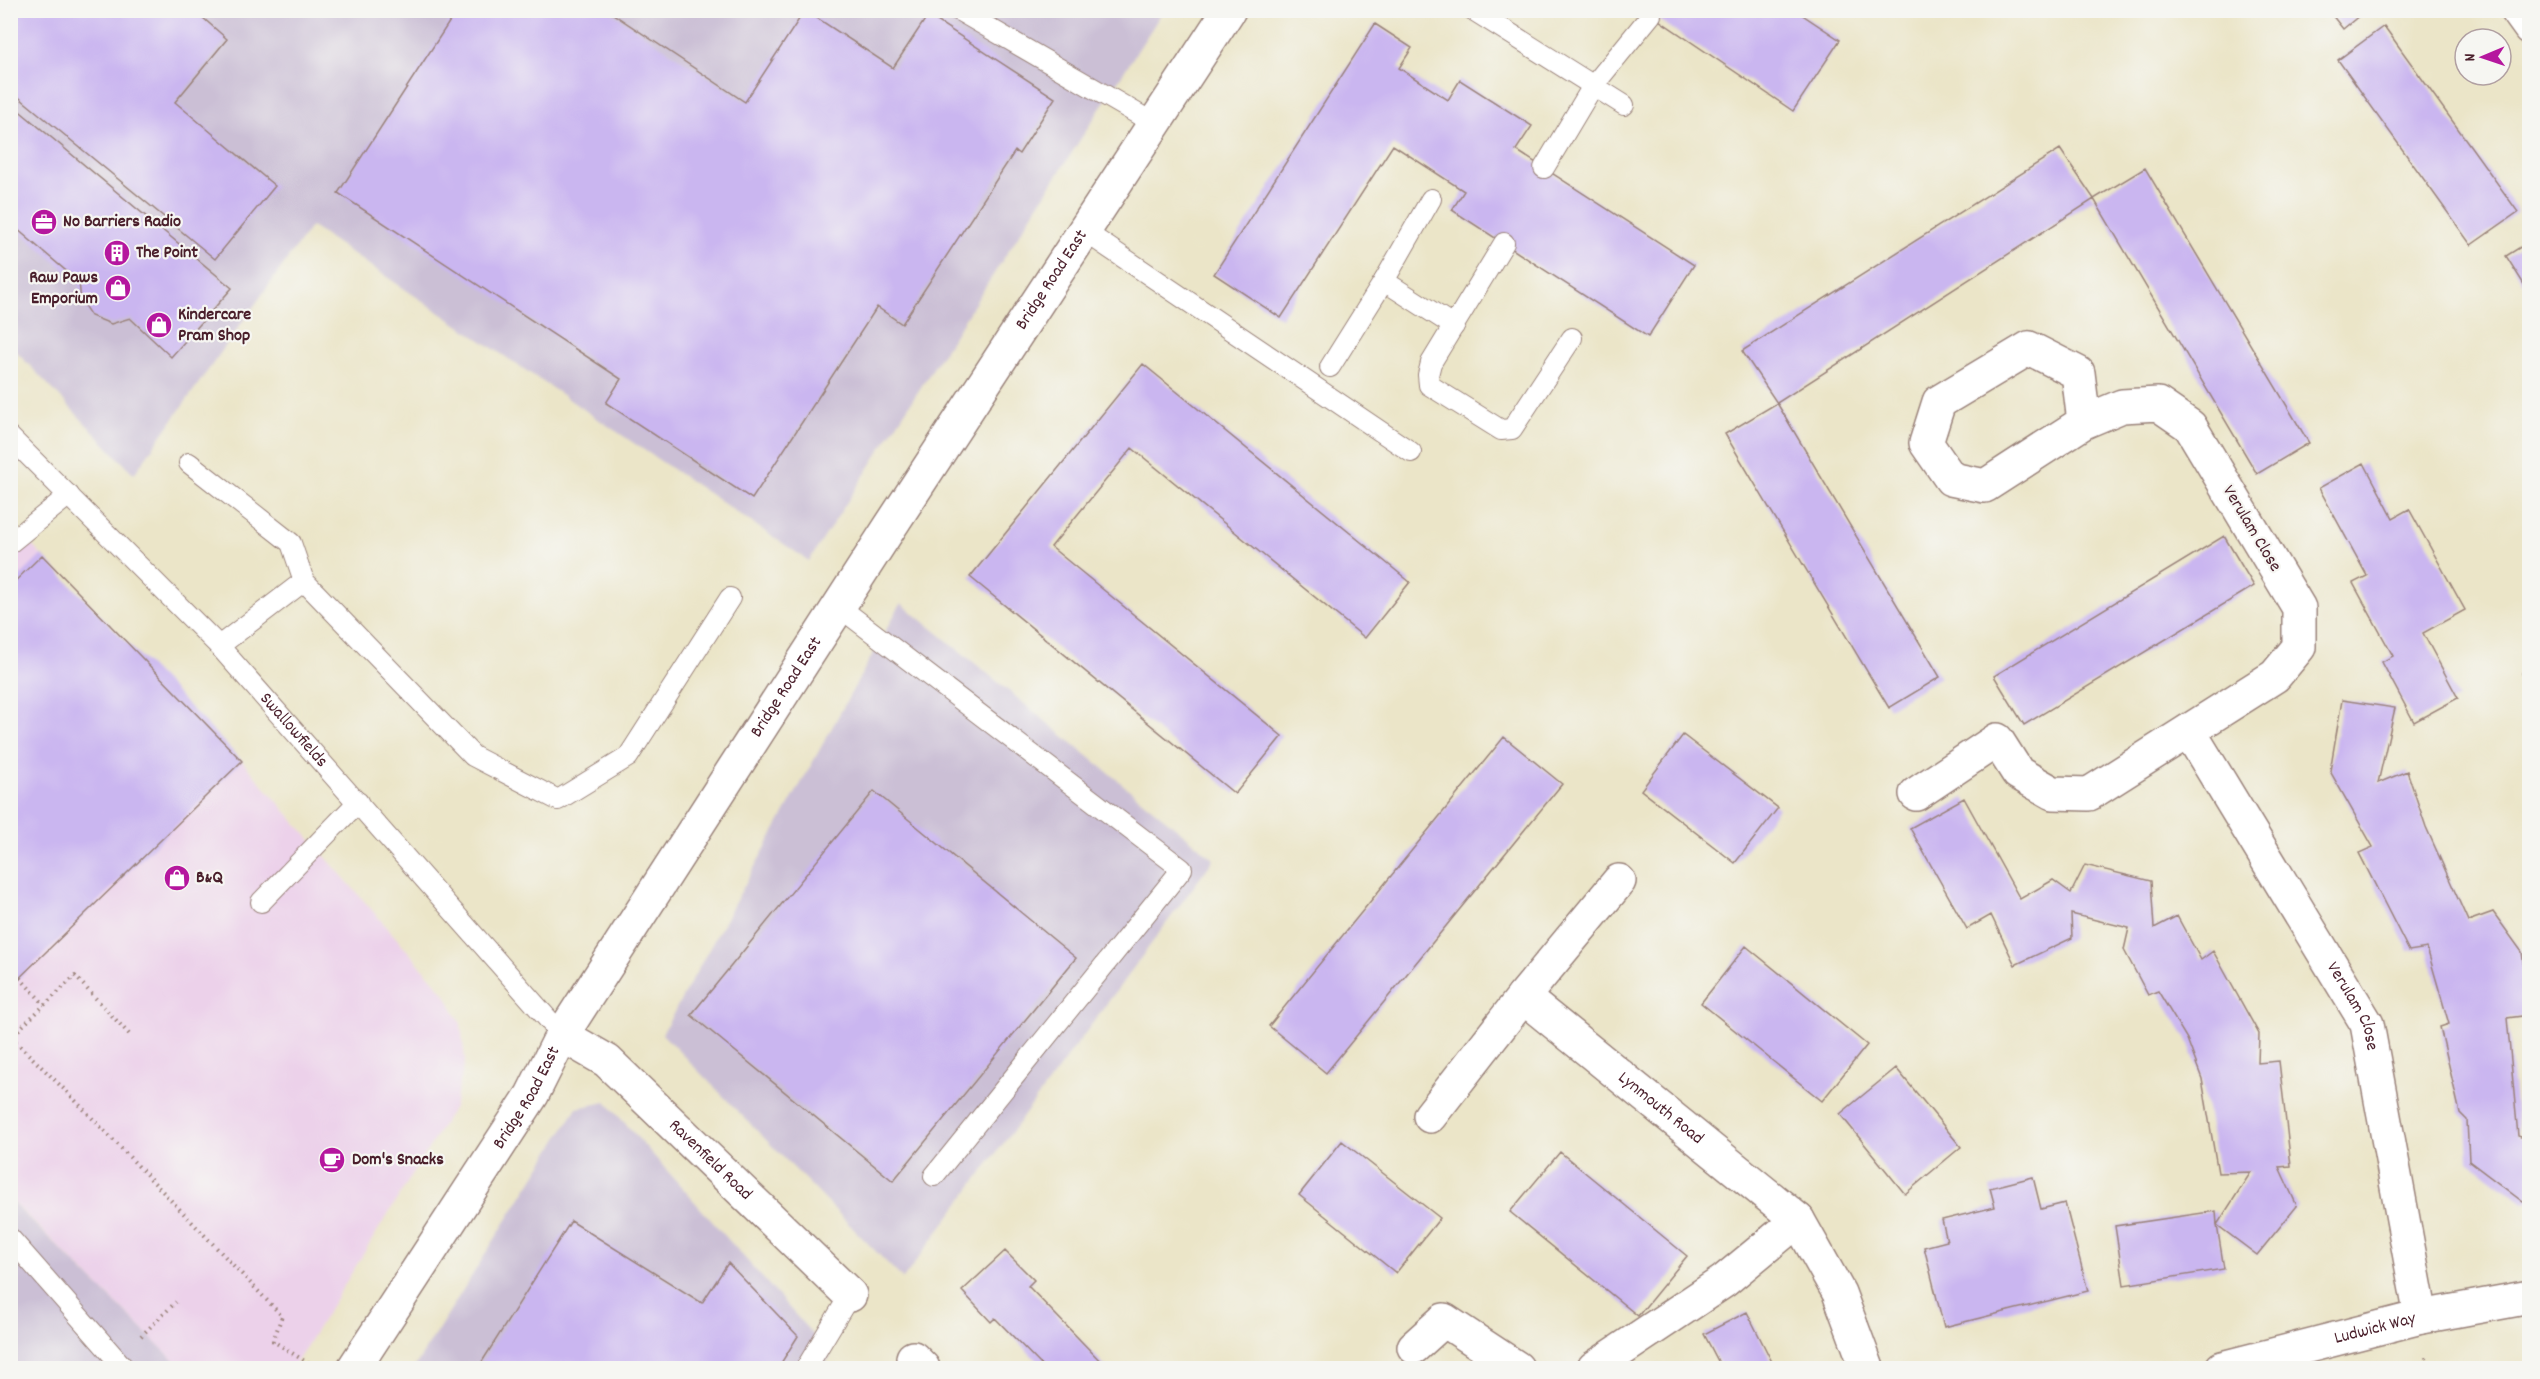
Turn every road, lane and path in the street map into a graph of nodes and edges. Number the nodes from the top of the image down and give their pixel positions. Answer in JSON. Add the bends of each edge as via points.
{"nodes":[{"id":1,"x":958,"y":10,"type":"edge"},
{"id":2,"x":1229,"y":10,"type":"edge"},
{"id":3,"x":1473,"y":10,"type":"edge"},
{"id":4,"x":2517,"y":10,"type":"edge"},
{"id":5,"x":1651,"y":15,"type":"dead end"},
{"id":6,"x":2529,"y":28,"type":"edge"},
{"id":7,"x":1593,"y":86,"type":"junction"},
{"id":8,"x":1624,"y":105,"type":"dead end"},
{"id":9,"x":1155,"y":124,"type":"junction"},
{"id":10,"x":1544,"y":168,"type":"dead end"},
{"id":11,"x":1431,"y":199,"type":"dead end"},
{"id":12,"x":1084,"y":231,"type":"junction"},
{"id":13,"x":1504,"y":243,"type":"dead end"},
{"id":14,"x":1384,"y":282,"type":"junction"},
{"id":15,"x":1454,"y":326,"type":"junction"},
{"id":16,"x":1572,"y":338,"type":"dead end"},
{"id":17,"x":1330,"y":367,"type":"dead end"},
{"id":18,"x":2084,"y":422,"type":"junction"},
{"id":19,"x":10,"y":438,"type":"edge"},
{"id":20,"x":1411,"y":452,"type":"dead end"},
{"id":21,"x":189,"y":463,"type":"dead end"},
{"id":22,"x":69,"y":495,"type":"junction"},
{"id":23,"x":10,"y":543,"type":"edge"},
{"id":24,"x":304,"y":581,"type":"junction"},
{"id":25,"x":730,"y":598,"type":"dead end"},
{"id":26,"x":838,"y":606,"type":"junction"},
{"id":27,"x":219,"y":646,"type":"junction"},
{"id":28,"x":2189,"y":731,"type":"junction"},
{"id":29,"x":1916,"y":794,"type":"dead end"},
{"id":30,"x":358,"y":802,"type":"junction"},
{"id":31,"x":1619,"y":881,"type":"dead end"},
{"id":32,"x":261,"y":902,"type":"dead end"},
{"id":33,"x":20,"y":978,"type":"dead end"},
{"id":34,"x":1523,"y":997,"type":"junction"},
{"id":35,"x":45,"y":1005,"type":"junction"},
{"id":36,"x":129,"y":1034,"type":"dead end"},
{"id":37,"x":562,"y":1035,"type":"junction"},
{"id":38,"x":1430,"y":1116,"type":"dead end"},
{"id":39,"x":934,"y":1176,"type":"dead end"},
{"id":40,"x":1798,"y":1220,"type":"junction"},
{"id":41,"x":10,"y":1238,"type":"edge"},
{"id":42,"x":850,"y":1295,"type":"joint"},
{"id":43,"x":2529,"y":1297,"type":"edge"},
{"id":44,"x":176,"y":1302,"type":"dead end"},
{"id":45,"x":2421,"y":1317,"type":"junction"},
{"id":46,"x":1414,"y":1347,"type":"dead end"},
{"id":47,"x":120,"y":1364,"type":"edge"},
{"id":48,"x":318,"y":1368,"type":"edge"},
{"id":49,"x":354,"y":1368,"type":"edge"},
{"id":50,"x":806,"y":1368,"type":"edge"},
{"id":51,"x":1517,"y":1368,"type":"edge"},
{"id":52,"x":1594,"y":1368,"type":"edge"},
{"id":53,"x":1867,"y":1368,"type":"edge"},
{"id":54,"x":2222,"y":1368,"type":"edge"}],
"edges":[{"from":1,"to":9,"type":"lane"},
{"from":2,"to":9,"type":"street","name":"Bridge Road East"},
{"from":3,"to":7,"type":"lane"},
{"from":4,"to":6,"type":"street"},
{"from":5,"to":7,"type":"lane"},
{"from":7,"to":8,"type":"lane"},
{"from":7,"to":10,"type":"lane"},
{"from":9,"to":12,"type":"street","name":"Bridge Road East"},
{"from":11,"to":14,"type":"lane"},
{"from":12,"to":20,"type":"lane"},
{"from":12,"to":26,"type":"street","name":"Bridge Road East"},
{"from":13,"to":15,"type":"lane"},
{"from":14,"to":15,"type":"lane"},
{"from":14,"to":17,"type":"lane"},
{"from":15,"to":16,"type":"lane","via":[[1431,363],[1429,385],[1501,430],[1512,429]]},
{"from":18,"to":18,"type":"street","name":"Verulam Close","via":[[2078,374],[2029,348],[1939,402],[1926,443],[1951,478],[1985,486]]},
{"from":18,"to":28,"type":"street","name":"Verulam Close","via":[[2122,406],[2158,404],[2190,426],[2299,608],[2299,647],[2276,676]]},
{"from":19,"to":22,"type":"lane","name":"Swallowfields"},
{"from":21,"to":24,"type":"lane","via":[[291,543]]},
{"from":22,"to":23,"type":"lane"},
{"from":22,"to":27,"type":"lane","name":"Swallowfields"},
{"from":24,"to":25,"type":"lane","via":[[473,756],[558,800],[628,757]]},
{"from":24,"to":27,"type":"lane"},
{"from":26,"to":37,"type":"street","name":"Bridge Road East"},
{"from":26,"to":39,"type":"lane","via":[[1182,868]]},
{"from":27,"to":30,"type":"lane","name":"Swallowfields"},
{"from":28,"to":29,"type":"street","name":"Verulam Close","via":[[2089,794],[2053,793],[2018,773],[1997,740]]},
{"from":28,"to":45,"type":"street","name":"Verulam Close","via":[[2367,1024]]},
{"from":30,"to":32,"type":"lane"},
{"from":30,"to":37,"type":"lane","name":"Swallowfields"},
{"from":31,"to":34,"type":"street"},
{"from":33,"to":35,"type":"path"},
{"from":34,"to":38,"type":"street"},
{"from":34,"to":40,"type":"street","name":"Lynmouth Road"},
{"from":35,"to":36,"type":"path","via":[[75,976]]},
{"from":35,"to":48,"type":"path","via":[[11,1037],[282,1316],[273,1341]]},
{"from":37,"to":42,"type":"street","name":"Ravenfield Road","via":[[607,1061]]},
{"from":37,"to":49,"type":"street","name":"Bridge Road East","via":[[532,1095]]},
{"from":40,"to":52,"type":"street","via":[[1724,1281]]},
{"from":40,"to":53,"type":"street","name":"Lynmouth Road","via":[[1839,1293]]},
{"from":41,"to":47,"type":"lane"},
{"from":42,"to":50,"type":"lane"},
{"from":43,"to":45,"type":"street","name":"Ludwick Way"},
{"from":44,"to":47,"type":"path"},
{"from":45,"to":54,"type":"street","name":"Ludwick Way"},
{"from":46,"to":51,"type":"street","via":[[1444,1320]]}]}
